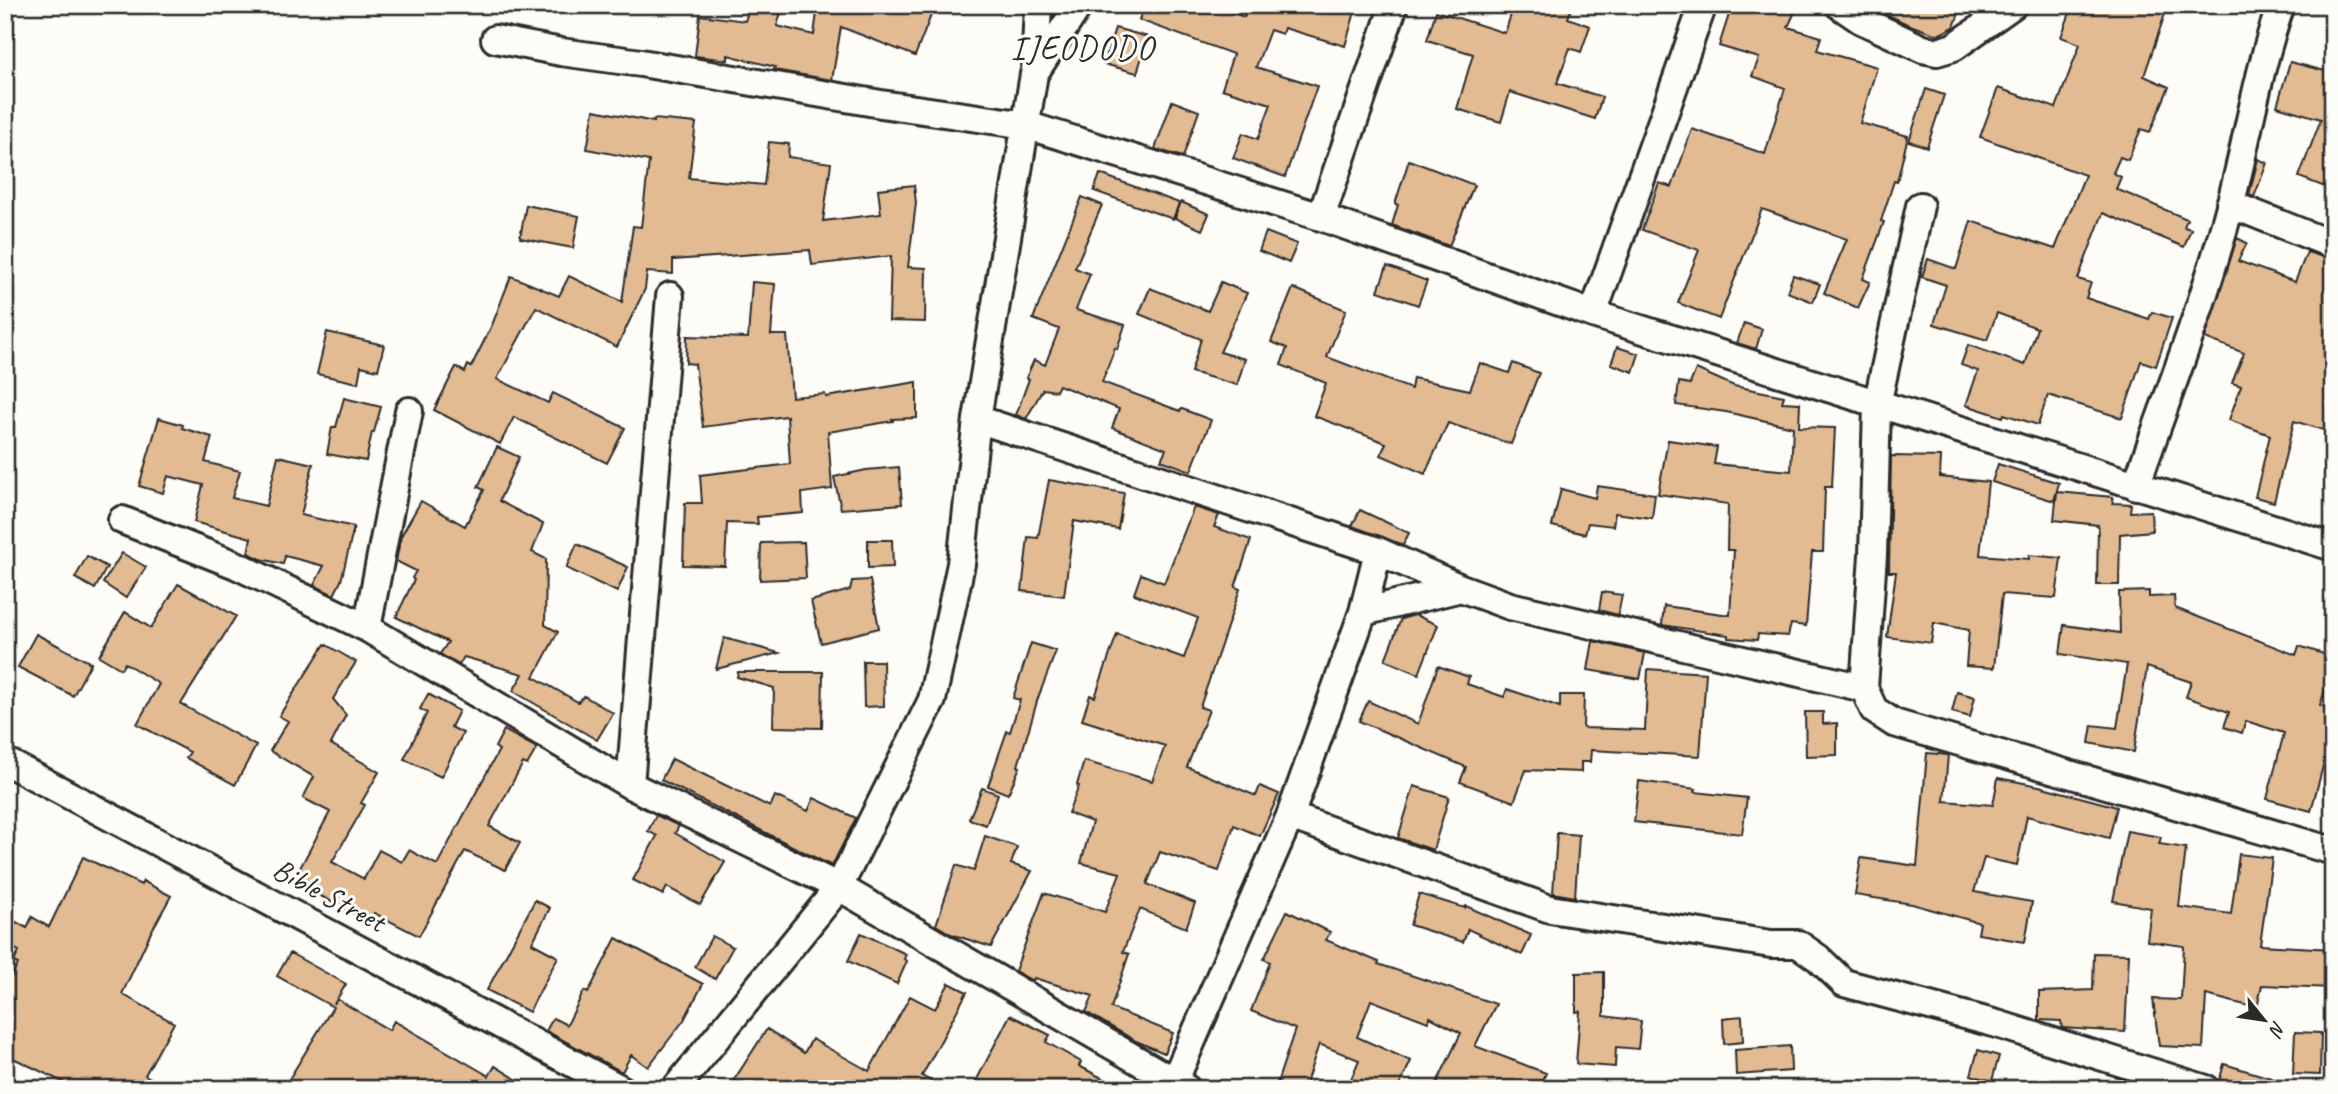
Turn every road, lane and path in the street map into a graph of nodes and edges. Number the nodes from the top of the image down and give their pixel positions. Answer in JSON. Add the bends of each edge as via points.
{"nodes":[{"id":1,"x":1038,"y":5,"type":"edge"},
{"id":2,"x":1079,"y":5,"type":"edge"},
{"id":3,"x":1394,"y":5,"type":"edge"},
{"id":4,"x":1703,"y":5,"type":"edge"},
{"id":5,"x":1839,"y":5,"type":"edge"},
{"id":6,"x":2013,"y":5,"type":"edge"},
{"id":7,"x":2281,"y":5,"type":"edge"},
{"id":8,"x":1864,"y":13,"type":"edge"},
{"id":9,"x":495,"y":39,"type":"dead end"},
{"id":10,"x":1034,"y":74,"type":"junction"},
{"id":11,"x":1026,"y":125,"type":"junction"},
{"id":12,"x":2230,"y":204,"type":"junction"},
{"id":13,"x":1920,"y":206,"type":"dead end"},
{"id":14,"x":1321,"y":216,"type":"junction"},
{"id":15,"x":2333,"y":246,"type":"edge"},
{"id":16,"x":670,"y":296,"type":"dead end"},
{"id":17,"x":1593,"y":314,"type":"junction"},
{"id":18,"x":1877,"y":405,"type":"junction"},
{"id":19,"x":409,"y":411,"type":"dead end"},
{"id":20,"x":978,"y":419,"type":"junction"},
{"id":21,"x":2136,"y":486,"type":"junction"},
{"id":22,"x":122,"y":520,"type":"dead end"},
{"id":23,"x":2333,"y":547,"type":"edge"},
{"id":24,"x":1378,"y":551,"type":"junction"},
{"id":25,"x":1461,"y":589,"type":"junction"},
{"id":26,"x":1363,"y":612,"type":"junction"},
{"id":27,"x":367,"y":628,"type":"junction"},
{"id":28,"x":1864,"y":688,"type":"junction"},
{"id":29,"x":5,"y":761,"type":"edge"},
{"id":30,"x":630,"y":785,"type":"junction"},
{"id":31,"x":1290,"y":816,"type":"junction"},
{"id":32,"x":2333,"y":851,"type":"edge"},
{"id":33,"x":839,"y":887,"type":"junction"},
{"id":34,"x":1181,"y":1085,"type":"edge"},
{"id":35,"x":621,"y":1089,"type":"edge"},
{"id":36,"x":675,"y":1089,"type":"edge"},
{"id":37,"x":2206,"y":1089,"type":"edge"}],
"edges":[{"from":1,"to":10,"type":"street"},
{"from":2,"to":10,"type":"street"},
{"from":3,"to":14,"type":"street"},
{"from":4,"to":17,"type":"street"},
{"from":5,"to":8,"type":"street"},
{"from":6,"to":8,"type":"street","via":[[1954,47],[1937,52],[1923,49]]},
{"from":7,"to":12,"type":"street"},
{"from":9,"to":11,"type":"street"},
{"from":10,"to":11,"type":"street"},
{"from":11,"to":14,"type":"street"},
{"from":11,"to":20,"type":"street"},
{"from":12,"to":15,"type":"street"},
{"from":12,"to":21,"type":"street"},
{"from":13,"to":18,"type":"street"},
{"from":14,"to":17,"type":"street"},
{"from":16,"to":30,"type":"street"},
{"from":17,"to":18,"type":"street"},
{"from":18,"to":21,"type":"street"},
{"from":18,"to":28,"type":"street"},
{"from":19,"to":27,"type":"street"},
{"from":20,"to":24,"type":"street"},
{"from":20,"to":33,"type":"street","via":[[961,564],[932,700]]},
{"from":21,"to":23,"type":"street"},
{"from":22,"to":27,"type":"street","via":[[236,565]]},
{"from":24,"to":25,"type":"street"},
{"from":24,"to":26,"type":"street"},
{"from":25,"to":26,"type":"street"},
{"from":25,"to":28,"type":"street","via":[[1510,606]]},
{"from":26,"to":31,"type":"street"},
{"from":27,"to":30,"type":"street"},
{"from":28,"to":32,"type":"street","via":[[1874,710],[1894,723]]},
{"from":29,"to":35,"type":"street","name":"Bible Street"},
{"from":30,"to":33,"type":"street"},
{"from":31,"to":34,"type":"street"},
{"from":31,"to":37,"type":"street","via":[[1550,909],[1771,944],[1798,944],[1844,983]]},
{"from":33,"to":34,"type":"street"},
{"from":33,"to":36,"type":"street"}]}
